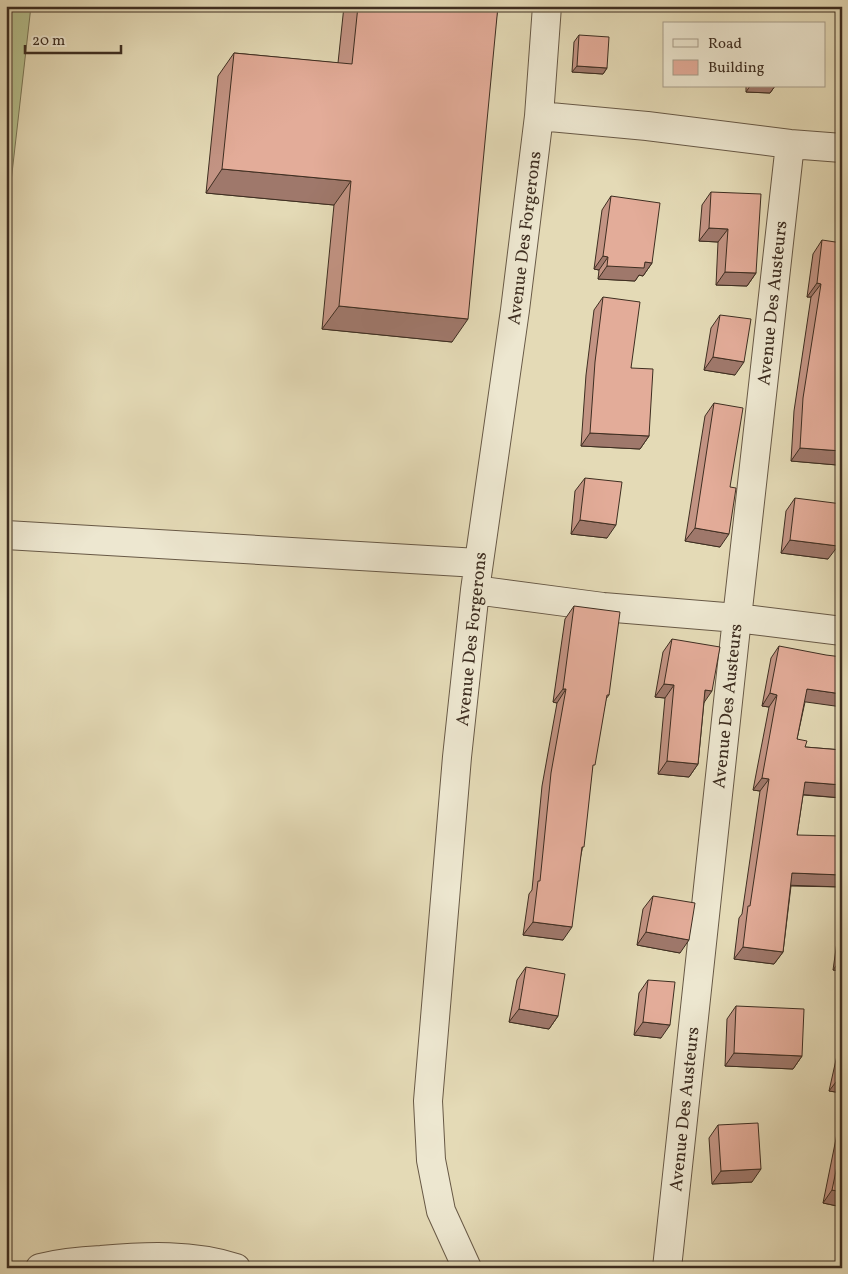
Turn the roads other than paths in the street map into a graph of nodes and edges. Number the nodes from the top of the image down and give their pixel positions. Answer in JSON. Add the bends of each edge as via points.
{"nodes":[{"id":1,"x":547,"y":6,"type":"edge"},
{"id":2,"x":539,"y":116,"type":"junction"},
{"id":3,"x":790,"y":144,"type":"junction"},
{"id":4,"x":842,"y":148,"type":"edge"},
{"id":5,"x":6,"y":535,"type":"edge"},
{"id":6,"x":478,"y":563,"type":"junction"},
{"id":7,"x":475,"y":590,"type":"junction"},
{"id":8,"x":737,"y":618,"type":"junction"},
{"id":9,"x":842,"y":631,"type":"edge"},
{"id":10,"x":40,"y":1268,"type":"edge"},
{"id":11,"x":236,"y":1268,"type":"edge"},
{"id":12,"x":467,"y":1268,"type":"edge"},
{"id":13,"x":667,"y":1268,"type":"edge"}],
"edges":[{"from":1,"to":2,"type":"street","name":"Avenue Des Forgerons"},
{"from":2,"to":3,"type":"street"},
{"from":2,"to":6,"type":"street","name":"Avenue Des Forgerons"},
{"from":3,"to":4,"type":"street"},
{"from":3,"to":8,"type":"street","name":"Avenue Des Austeurs"},
{"from":5,"to":6,"type":"street"},
{"from":6,"to":7,"type":"street","name":"Avenue Des Forgerons"},
{"from":7,"to":8,"type":"street","via":[[603,607]]},
{"from":7,"to":12,"type":"street","name":"Avenue Des Forgerons","via":[[428,1101],[431,1160],[441,1211]]},
{"from":8,"to":9,"type":"street"},
{"from":8,"to":13,"type":"street","name":"Avenue Des Austeurs"},
{"from":10,"to":11,"type":"street","via":[[59,1263],[158,1257],[222,1263]]}]}
